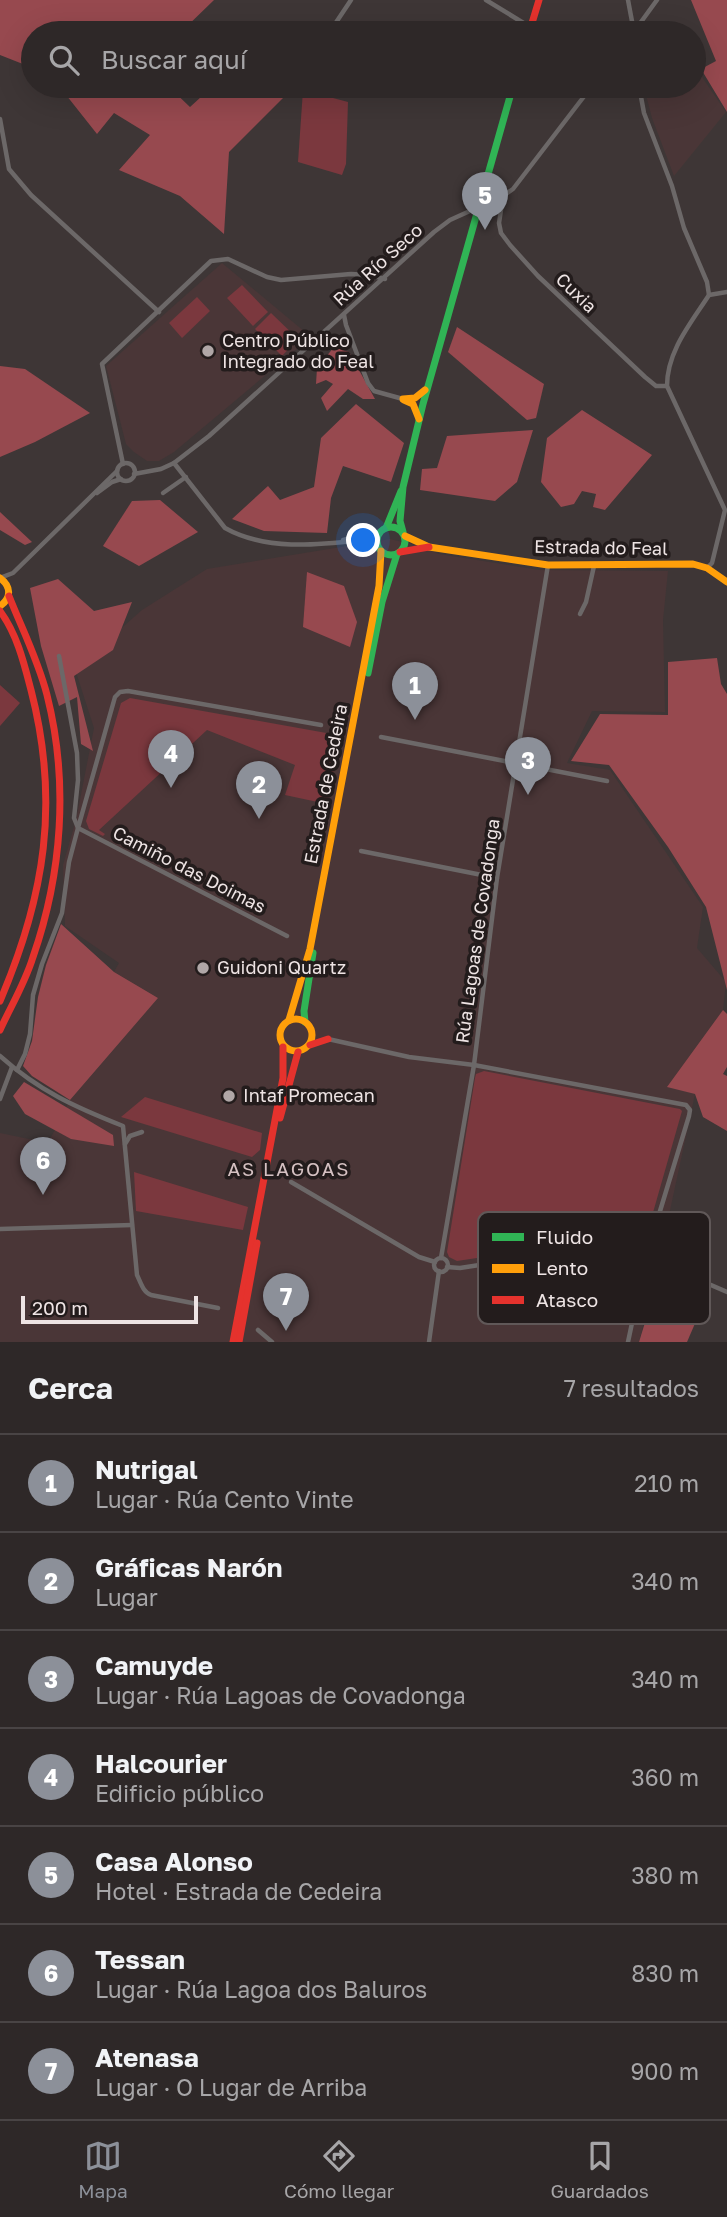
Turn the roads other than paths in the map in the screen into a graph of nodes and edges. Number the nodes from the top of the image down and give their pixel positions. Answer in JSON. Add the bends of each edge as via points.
{"nodes":[{"id":1,"x":351,"y":0,"type":"edge"},
{"id":2,"x":486,"y":0,"type":"edge"},
{"id":3,"x":539,"y":0,"type":"edge"},
{"id":4,"x":628,"y":0,"type":"edge"},
{"id":5,"x":657,"y":0,"type":"edge"},
{"id":6,"x":336,"y":21,"type":"edge"},
{"id":7,"x":516,"y":21,"type":"edge"},
{"id":8,"x":533,"y":21,"type":"edge"},
{"id":9,"x":632,"y":21,"type":"edge"},
{"id":10,"x":642,"y":21,"type":"edge"},
{"id":11,"x":510,"y":98,"type":"edge"},
{"id":12,"x":583,"y":98,"type":"edge"},
{"id":13,"x":641,"y":98,"type":"edge"},
{"id":14,"x":0,"y":119,"type":"edge"},
{"id":15,"x":503,"y":196,"type":"junction"},
{"id":16,"x":478,"y":207,"type":"junction"},
{"id":17,"x":385,"y":279,"type":"junction"},
{"id":18,"x":727,"y":292,"type":"edge"},
{"id":19,"x":709,"y":295,"type":"junction"},
{"id":20,"x":159,"y":312,"type":"junction"},
{"id":21,"x":344,"y":314,"type":"junction"},
{"id":22,"x":334,"y":323,"type":"junction"},
{"id":23,"x":350,"y":338,"type":"junction"},
{"id":24,"x":667,"y":386,"type":"junction"},
{"id":25,"x":427,"y":387,"type":"junction"},
{"id":26,"x":403,"y":399,"type":"junction"},
{"id":27,"x":423,"y":404,"type":"junction"},
{"id":28,"x":419,"y":419,"type":"junction"},
{"id":29,"x":174,"y":463,"type":"junction"},
{"id":30,"x":123,"y":464,"type":"junction"},
{"id":31,"x":117,"y":471,"type":"junction"},
{"id":32,"x":134,"y":474,"type":"junction"},
{"id":33,"x":186,"y":477,"type":"junction"},
{"id":34,"x":121,"y":479,"type":"junction"},
{"id":35,"x":403,"y":487,"type":"junction"},
{"id":36,"x":163,"y":493,"type":"dead end"},
{"id":37,"x":87,"y":499,"type":"junction"},
{"id":38,"x":726,"y":510,"type":"edge"},
{"id":39,"x":384,"y":529,"type":"junction"},
{"id":40,"x":404,"y":534,"type":"junction"},
{"id":41,"x":328,"y":543,"type":"junction"},
{"id":42,"x":429,"y":547,"type":"junction"},
{"id":43,"x":380,"y":549,"type":"junction"},
{"id":44,"x":398,"y":553,"type":"junction"},
{"id":45,"x":548,"y":565,"type":"junction"},
{"id":46,"x":594,"y":566,"type":"junction"},
{"id":47,"x":707,"y":568,"type":"junction"},
{"id":48,"x":13,"y":573,"type":"junction"},
{"id":49,"x":0,"y":578,"type":"edge"},
{"id":50,"x":727,"y":582,"type":"edge"},
{"id":51,"x":9,"y":586,"type":"junction"},
{"id":52,"x":9,"y":596,"type":"junction"},
{"id":53,"x":0,"y":606,"type":"edge"},
{"id":54,"x":0,"y":611,"type":"edge"},
{"id":55,"x":580,"y":614,"type":"dead end"},
{"id":56,"x":59,"y":656,"type":"dead end"},
{"id":57,"x":321,"y":725,"type":"dead end"},
{"id":58,"x":381,"y":737,"type":"dead end"},
{"id":59,"x":516,"y":762,"type":"junction"},
{"id":60,"x":607,"y":781,"type":"dead end"},
{"id":61,"x":78,"y":828,"type":"junction"},
{"id":62,"x":361,"y":851,"type":"dead end"},
{"id":63,"x":497,"y":877,"type":"junction"},
{"id":64,"x":286,"y":936,"type":"dead end"},
{"id":65,"x":0,"y":1001,"type":"edge"},
{"id":66,"x":289,"y":1020,"type":"junction"},
{"id":67,"x":305,"y":1021,"type":"junction"},
{"id":68,"x":0,"y":1030,"type":"edge"},
{"id":69,"x":312,"y":1031,"type":"junction"},
{"id":70,"x":328,"y":1039,"type":"junction"},
{"id":71,"x":310,"y":1045,"type":"junction"},
{"id":72,"x":283,"y":1047,"type":"junction"},
{"id":73,"x":298,"y":1052,"type":"junction"},
{"id":74,"x":0,"y":1056,"type":"edge"},
{"id":75,"x":474,"y":1065,"type":"junction"},
{"id":76,"x":14,"y":1068,"type":"junction"},
{"id":77,"x":0,"y":1099,"type":"edge"},
{"id":78,"x":142,"y":1132,"type":"dead end"},
{"id":79,"x":125,"y":1144,"type":"junction"},
{"id":80,"x":291,"y":1182,"type":"dead end"},
{"id":81,"x":660,"y":1212,"type":"edge"},
{"id":82,"x":132,"y":1225,"type":"junction"},
{"id":83,"x":0,"y":1229,"type":"edge"},
{"id":84,"x":441,"y":1258,"type":"junction"},
{"id":85,"x":435,"y":1262,"type":"junction"},
{"id":86,"x":478,"y":1265,"type":"edge"},
{"id":87,"x":447,"y":1267,"type":"junction"},
{"id":88,"x":439,"y":1271,"type":"junction"},
{"id":89,"x":710,"y":1285,"type":"edge"},
{"id":90,"x":727,"y":1292,"type":"edge"},
{"id":91,"x":218,"y":1308,"type":"dead end"},
{"id":92,"x":632,"y":1324,"type":"edge"},
{"id":93,"x":258,"y":1330,"type":"dead end"},
{"id":94,"x":233,"y":1342,"type":"edge"},
{"id":95,"x":239,"y":1342,"type":"edge"},
{"id":96,"x":272,"y":1342,"type":"edge"},
{"id":97,"x":429,"y":1342,"type":"edge"},
{"id":98,"x":628,"y":1342,"type":"edge"}],
"edges":[{"from":1,"to":6,"type":"street"},
{"from":2,"to":7,"type":"street"},
{"from":3,"to":8,"type":"main road"},
{"from":4,"to":9,"type":"street"},
{"from":5,"to":10,"type":"street"},
{"from":11,"to":16,"type":"main road"},
{"from":12,"to":15,"type":"street"},
{"from":13,"to":19,"type":"street"},
{"from":14,"to":20,"type":"street","via":[[13,176]]},
{"from":15,"to":16,"type":"street","name":"Rúa Río Seco"},
{"from":15,"to":24,"type":"street","name":"Cuxia","via":[[499,223],[510,245],[645,377],[656,386]]},
{"from":16,"to":17,"type":"street","name":"Rúa Río Seco","via":[[450,219]]},
{"from":16,"to":25,"type":"main road"},
{"from":17,"to":20,"type":"street","via":[[351,274],[281,280],[228,259],[211,261]]},
{"from":17,"to":21,"type":"street","name":"Rúa Río Seco"},
{"from":18,"to":19,"type":"street"},
{"from":19,"to":24,"type":"street","via":[[671,357]]},
{"from":20,"to":30,"type":"street","via":[[102,364]]},
{"from":21,"to":22,"type":"street","name":"Rúa Río Seco"},
{"from":21,"to":23,"type":"street"},
{"from":22,"to":23,"type":"street"},
{"from":22,"to":29,"type":"street","name":"Rúa Río Seco"},
{"from":23,"to":26,"type":"street","via":[[374,391]]},
{"from":24,"to":38,"type":"street"},
{"from":25,"to":26,"type":"main road","via":[[415,398]]},
{"from":25,"to":27,"type":"main road"},
{"from":26,"to":27,"type":"main road"},
{"from":26,"to":28,"type":"main road","via":[[413,404]]},
{"from":27,"to":28,"type":"main road"},
{"from":28,"to":35,"type":"main road"},
{"from":29,"to":32,"type":"street","name":"Rúa Río Seco"},
{"from":29,"to":33,"type":"street"},
{"from":30,"to":31,"type":"street"},
{"from":30,"to":32,"type":"street","via":[[133,466]]},
{"from":31,"to":34,"type":"street"},
{"from":31,"to":37,"type":"street"},
{"from":32,"to":34,"type":"street"},
{"from":33,"to":36,"type":"street"},
{"from":33,"to":41,"type":"street","via":[[225,528],[235,533],[284,544]]},
{"from":34,"to":37,"type":"street"},
{"from":35,"to":39,"type":"main road"},
{"from":35,"to":40,"type":"main road","via":[[400,521]]},
{"from":37,"to":48,"type":"street"},
{"from":38,"to":47,"type":"street"},
{"from":39,"to":40,"type":"main road","via":[[395,527]]},
{"from":39,"to":41,"type":"street"},
{"from":39,"to":43,"type":"main road","via":[[377,538]]},
{"from":40,"to":42,"type":"main road","name":"Estrada do Feal"},
{"from":40,"to":44,"type":"main road","via":[[405,546]]},
{"from":41,"to":43,"type":"street","via":[[362,540]]},
{"from":42,"to":44,"type":"main road","name":"Estrada do Feal"},
{"from":42,"to":45,"type":"main road","name":"Estrada do Feal"},
{"from":43,"to":44,"type":"main road","via":[[389,555]]},
{"from":43,"to":66,"type":"main road","name":"Estrada de Cedeira","via":[[379,586],[351,740],[310,949]]},
{"from":44,"to":67,"type":"main road","name":"Estrada de Cedeira","via":[[382,602],[313,947]]},
{"from":45,"to":46,"type":"main road","name":"Estrada do Feal"},
{"from":45,"to":59,"type":"street","name":"Rúa Lagoas de Covadonga"},
{"from":46,"to":47,"type":"main road","name":"Estrada do Feal","via":[[693,564]]},
{"from":46,"to":55,"type":"street"},
{"from":47,"to":50,"type":"main road","name":"Estrada do Feal"},
{"from":48,"to":49,"type":"street"},
{"from":48,"to":51,"type":"street"},
{"from":49,"to":51,"type":"main road"},
{"from":51,"to":52,"type":"main road"},
{"from":52,"to":53,"type":"main road"},
{"from":52,"to":68,"type":"main road","via":[[28,636],[48,699],[60,805],[54,879],[45,918],[29,968]]},
{"from":54,"to":65,"type":"main road","via":[[18,648],[38,715],[47,796],[35,906]]},
{"from":56,"to":61,"type":"street","via":[[77,753],[74,818]]},
{"from":57,"to":61,"type":"street","via":[[120,692]]},
{"from":58,"to":59,"type":"street"},
{"from":59,"to":60,"type":"street"},
{"from":59,"to":63,"type":"street","name":"Rúa Lagoas de Covadonga"},
{"from":61,"to":64,"type":"street","name":"Camiño das Doimas"},
{"from":61,"to":76,"type":"street","via":[[62,913],[33,995],[30,1034]]},
{"from":62,"to":63,"type":"street"},
{"from":63,"to":75,"type":"street","name":"Rúa Lagoas de Covadonga"},
{"from":66,"to":67,"type":"main road"},
{"from":66,"to":72,"type":"main road","via":[[279,1033]]},
{"from":67,"to":69,"type":"main road"},
{"from":69,"to":70,"type":"main road"},
{"from":69,"to":71,"type":"main road"},
{"from":70,"to":71,"type":"main road"},
{"from":70,"to":75,"type":"street","via":[[409,1058]]},
{"from":71,"to":73,"type":"main road"},
{"from":72,"to":73,"type":"main road"},
{"from":72,"to":94,"type":"main road","via":[[283,1078]]},
{"from":73,"to":95,"type":"main road","via":[[280,1118]]},
{"from":74,"to":76,"type":"street"},
{"from":75,"to":81,"type":"street","via":[[686,1105],[689,1116]]},
{"from":75,"to":84,"type":"street","name":"Rúa Lagoas de Covadonga"},
{"from":76,"to":77,"type":"street"},
{"from":76,"to":79,"type":"street","via":[[71,1105],[122,1126]]},
{"from":78,"to":79,"type":"street","via":[[130,1136]]},
{"from":79,"to":82,"type":"street"},
{"from":80,"to":85,"type":"street"},
{"from":82,"to":83,"type":"street"},
{"from":82,"to":91,"type":"street","via":[[137,1275],[146,1293]]},
{"from":84,"to":85,"type":"street"},
{"from":84,"to":87,"type":"street"},
{"from":85,"to":88,"type":"street"},
{"from":86,"to":87,"type":"street"},
{"from":87,"to":88,"type":"street"},
{"from":88,"to":97,"type":"street"},
{"from":89,"to":90,"type":"street"},
{"from":92,"to":98,"type":"street"},
{"from":93,"to":96,"type":"street"}]}
